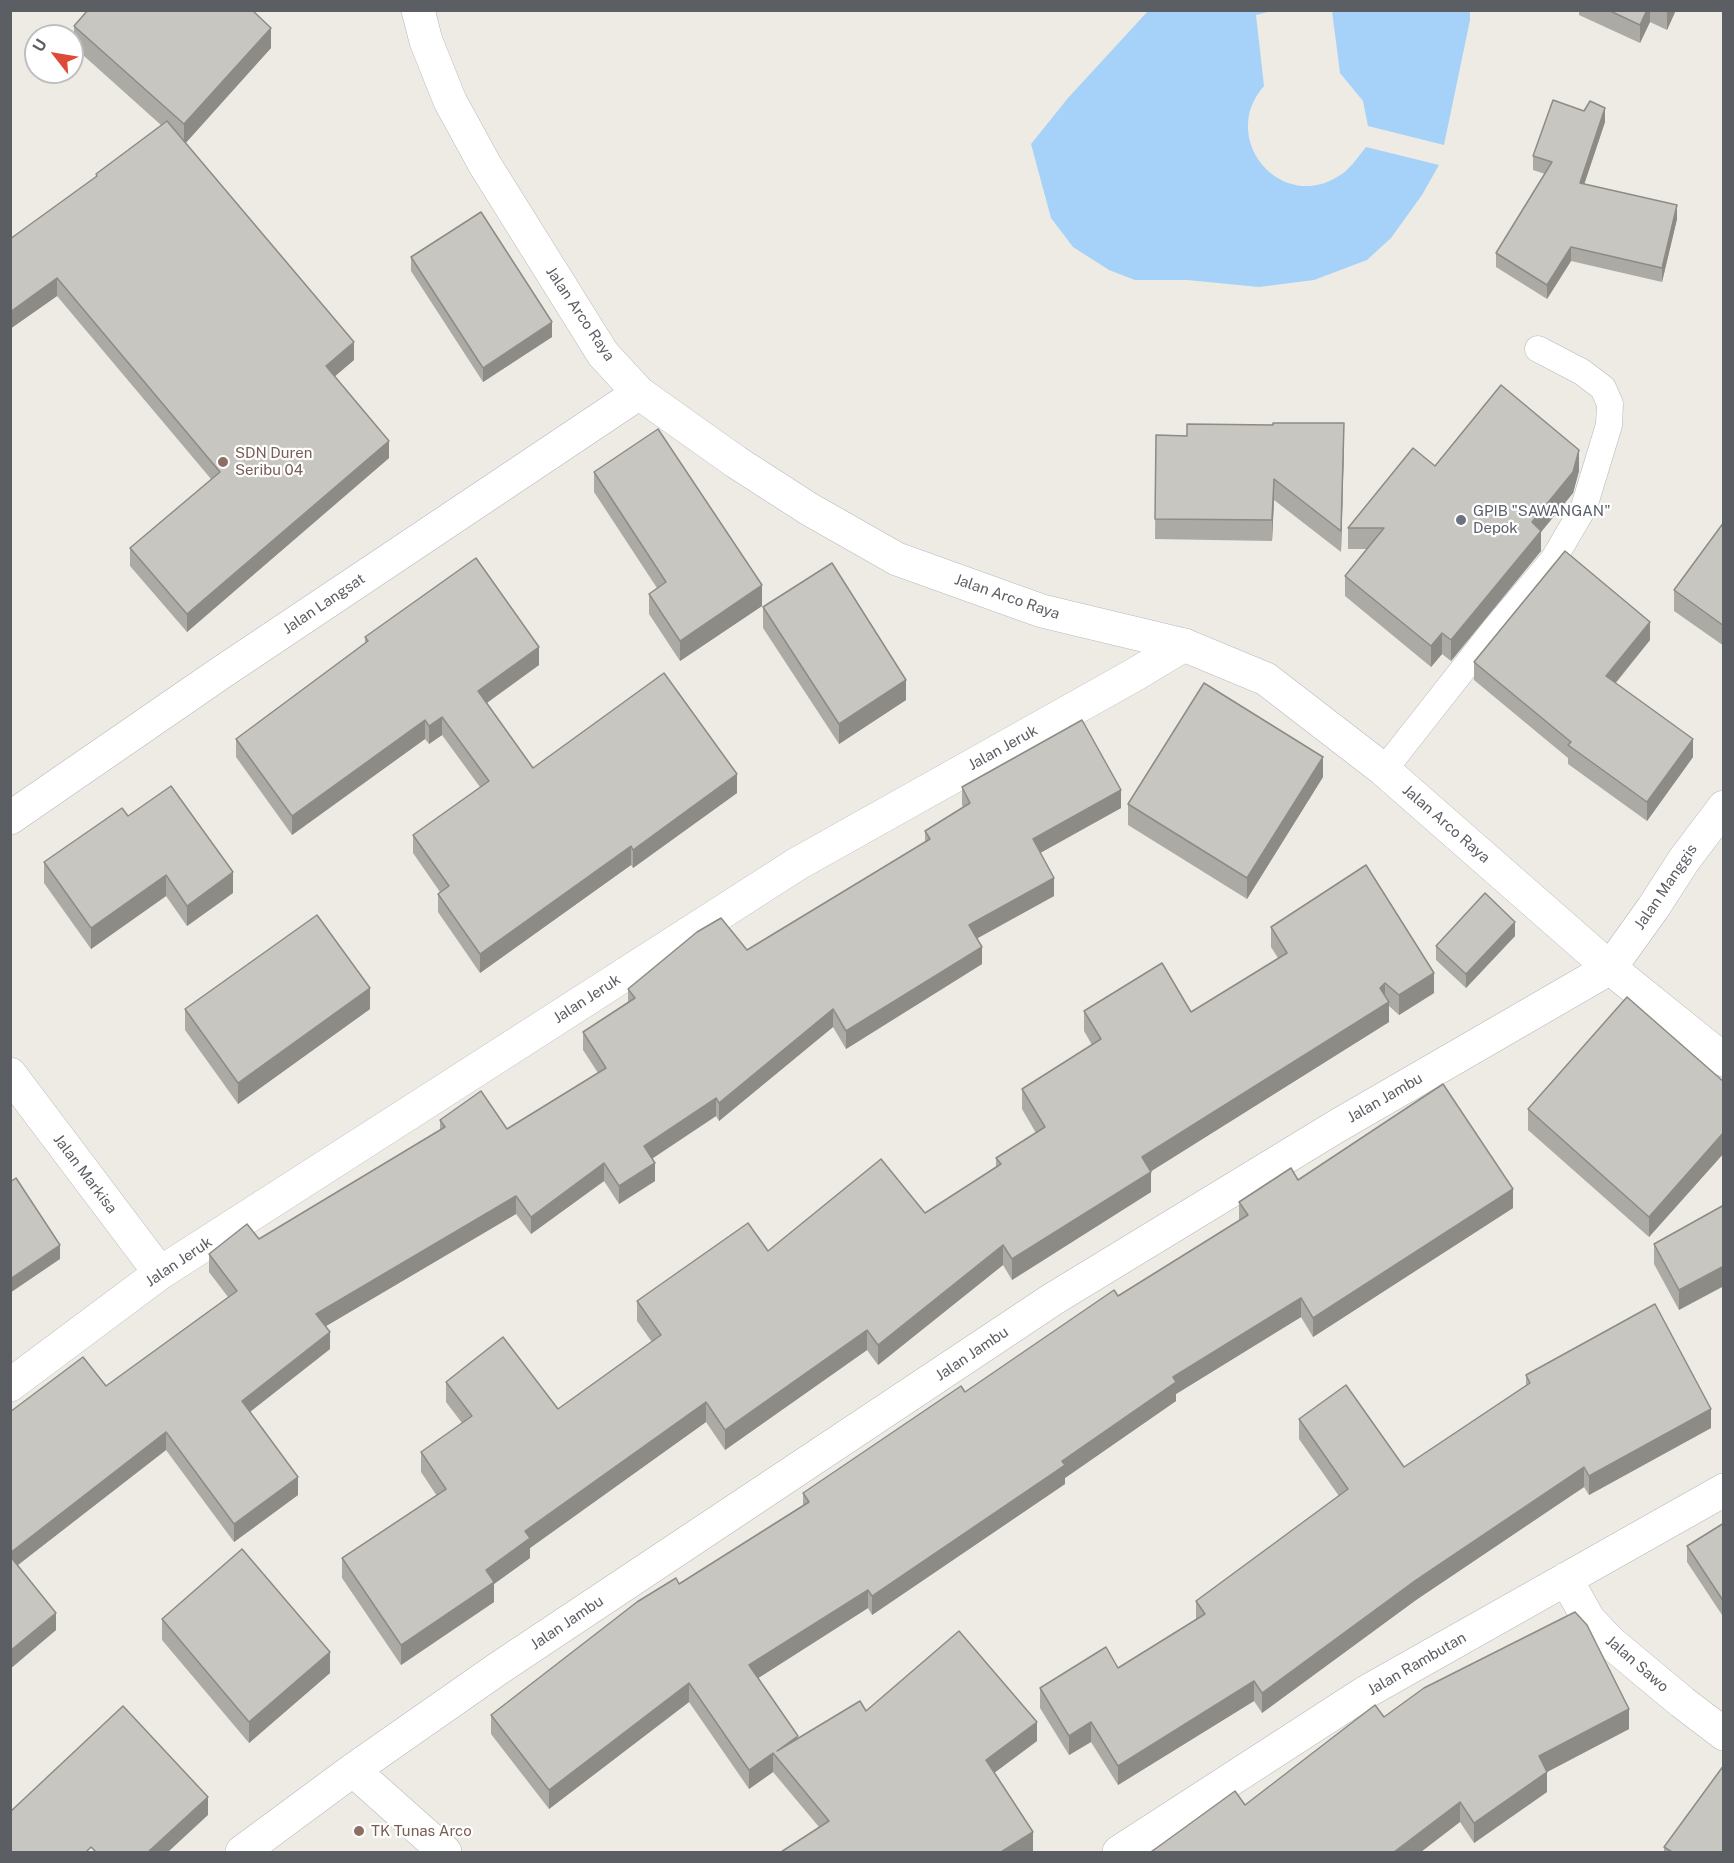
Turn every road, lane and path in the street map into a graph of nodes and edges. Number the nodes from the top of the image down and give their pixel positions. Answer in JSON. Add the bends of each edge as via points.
{"nodes":[{"id":1,"x":418,"y":10,"type":"edge"},
{"id":2,"x":1538,"y":349,"type":"dead end"},
{"id":3,"x":639,"y":393,"type":"junction"},
{"id":4,"x":1184,"y":645,"type":"junction"},
{"id":5,"x":1384,"y":770,"type":"junction"},
{"id":6,"x":1724,"y":807,"type":"edge"},
{"id":7,"x":10,"y":818,"type":"edge"},
{"id":8,"x":1610,"y":968,"type":"junction"},
{"id":9,"x":1724,"y":1060,"type":"edge"},
{"id":10,"x":10,"y":1074,"type":"edge"},
{"id":11,"x":160,"y":1274,"type":"junction"},
{"id":12,"x":10,"y":1385,"type":"edge"},
{"id":13,"x":1724,"y":1490,"type":"edge"},
{"id":14,"x":1566,"y":1579,"type":"junction"},
{"id":15,"x":1724,"y":1734,"type":"edge"},
{"id":16,"x":353,"y":1770,"type":"junction"},
{"id":17,"x":242,"y":1852,"type":"edge"},
{"id":18,"x":445,"y":1852,"type":"edge"},
{"id":19,"x":1119,"y":1852,"type":"edge"}],
"edges":[{"from":1,"to":3,"type":"street","name":"Jalan Arco Raya","via":[[450,101],[485,165],[603,354]]},
{"from":2,"to":5,"type":"lane","via":[[1603,388],[1610,404],[1609,425],[1584,507],[1553,560]]},
{"from":3,"to":4,"type":"street","name":"Jalan Arco Raya","via":[[763,480],[897,559],[1042,611]]},
{"from":3,"to":7,"type":"street","name":"Jalan Langsat"},
{"from":4,"to":5,"type":"street","name":"Jalan Arco Raya","via":[[1266,679]]},
{"from":4,"to":11,"type":"street","name":"Jalan Jeruk","via":[[797,864]]},
{"from":5,"to":8,"type":"street","name":"Jalan Arco Raya"},
{"from":6,"to":8,"type":"street","name":"Jalan Manggis"},
{"from":8,"to":9,"type":"street","name":"Jalan Arco Raya"},
{"from":8,"to":16,"type":"street","name":"Jalan Jambu","via":[[1337,1126],[1053,1299],[499,1668]]},
{"from":10,"to":11,"type":"street","name":"Jalan Markisa"},
{"from":11,"to":12,"type":"street","name":"Jalan Jeruk"},
{"from":13,"to":14,"type":"street","name":"Jalan Rambutan"},
{"from":14,"to":15,"type":"street","name":"Jalan Sawo","via":[[1589,1620],[1610,1642]]},
{"from":14,"to":19,"type":"street","name":"Jalan Rambutan","via":[[1366,1692]]},
{"from":16,"to":17,"type":"street","name":"Jalan Jambu"},
{"from":16,"to":18,"type":"street"}]}
